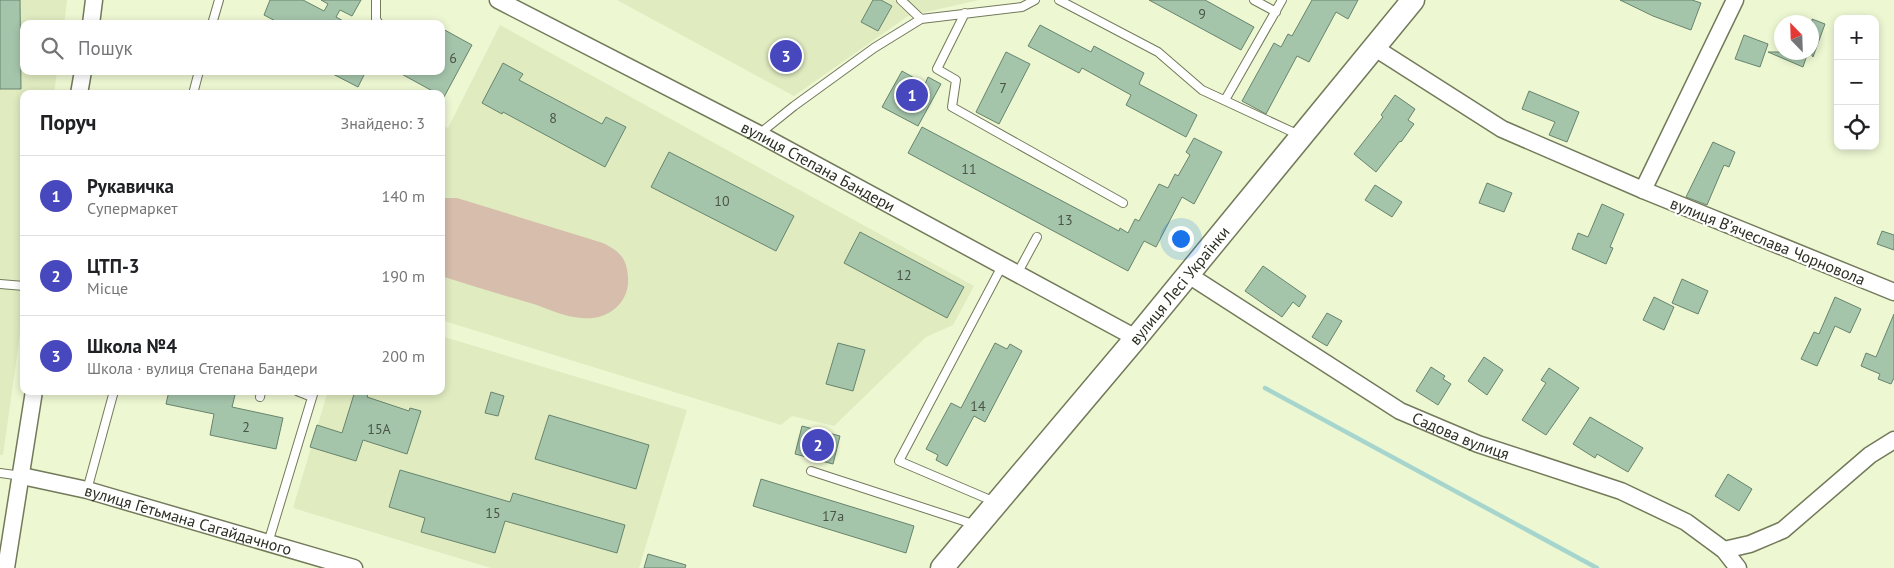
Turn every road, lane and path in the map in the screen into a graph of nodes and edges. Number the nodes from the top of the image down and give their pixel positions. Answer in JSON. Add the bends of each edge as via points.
{"nodes":[{"id":1,"x":94,"y":0,"type":"edge"},
{"id":2,"x":219,"y":0,"type":"edge"},
{"id":3,"x":376,"y":0,"type":"edge"},
{"id":4,"x":498,"y":0,"type":"edge"},
{"id":5,"x":900,"y":0,"type":"edge"},
{"id":6,"x":1034,"y":0,"type":"edge"},
{"id":7,"x":1059,"y":0,"type":"edge"},
{"id":8,"x":1254,"y":0,"type":"edge"},
{"id":9,"x":1282,"y":0,"type":"edge"},
{"id":10,"x":1414,"y":0,"type":"edge"},
{"id":11,"x":1735,"y":0,"type":"edge"},
{"id":12,"x":1276,"y":12,"type":"junction"},
{"id":13,"x":965,"y":13,"type":"junction"},
{"id":14,"x":921,"y":19,"type":"junction"},
{"id":15,"x":91,"y":20,"type":"edge"},
{"id":16,"x":213,"y":20,"type":"edge"},
{"id":17,"x":377,"y":20,"type":"edge"},
{"id":18,"x":1380,"y":51,"type":"junction"},
{"id":19,"x":82,"y":75,"type":"edge"},
{"id":20,"x":198,"y":75,"type":"edge"},
{"id":21,"x":80,"y":90,"type":"edge"},
{"id":22,"x":196,"y":90,"type":"edge"},
{"id":23,"x":1225,"y":100,"type":"junction"},
{"id":24,"x":759,"y":134,"type":"junction"},
{"id":25,"x":1301,"y":135,"type":"junction"},
{"id":26,"x":1643,"y":190,"type":"junction"},
{"id":27,"x":1123,"y":203,"type":"dead end"},
{"id":28,"x":1037,"y":237,"type":"dead end"},
{"id":29,"x":1002,"y":266,"type":"junction"},
{"id":30,"x":1017,"y":274,"type":"junction"},
{"id":31,"x":1190,"y":276,"type":"junction"},
{"id":32,"x":0,"y":284,"type":"edge"},
{"id":33,"x":20,"y":286,"type":"edge"},
{"id":34,"x":1894,"y":292,"type":"edge"},
{"id":35,"x":1136,"y":338,"type":"junction"},
{"id":36,"x":33,"y":395,"type":"edge"},
{"id":37,"x":113,"y":395,"type":"edge"},
{"id":38,"x":313,"y":395,"type":"edge"},
{"id":39,"x":1894,"y":440,"type":"edge"},
{"id":40,"x":811,"y":471,"type":"dead end"},
{"id":41,"x":0,"y":473,"type":"edge"},
{"id":42,"x":22,"y":476,"type":"junction"},
{"id":43,"x":87,"y":490,"type":"junction"},
{"id":44,"x":996,"y":503,"type":"junction"},
{"id":45,"x":978,"y":526,"type":"junction"},
{"id":46,"x":268,"y":543,"type":"junction"},
{"id":47,"x":1724,"y":550,"type":"junction"},
{"id":48,"x":6,"y":568,"type":"edge"},
{"id":49,"x":354,"y":568,"type":"edge"},
{"id":50,"x":942,"y":568,"type":"edge"},
{"id":51,"x":1738,"y":568,"type":"edge"}],
"edges":[{"from":1,"to":15,"type":"street"},
{"from":2,"to":16,"type":"lane"},
{"from":3,"to":17,"type":"lane"},
{"from":4,"to":24,"type":"street","name":"вулиця Степана Бандери"},
{"from":5,"to":14,"type":"lane"},
{"from":6,"to":13,"type":"lane","via":[[1022,6]]},
{"from":7,"to":23,"type":"lane","via":[[1158,52],[1202,90]]},
{"from":8,"to":12,"type":"lane"},
{"from":9,"to":12,"type":"lane"},
{"from":10,"to":18,"type":"street","name":"вулиця Лесі Українки"},
{"from":11,"to":26,"type":"street"},
{"from":12,"to":23,"type":"lane"},
{"from":13,"to":14,"type":"lane"},
{"from":13,"to":27,"type":"lane","via":[[937,69],[956,80],[952,107]]},
{"from":14,"to":24,"type":"lane","via":[[866,54]]},
{"from":18,"to":25,"type":"street","name":"вулиця Лесі Українки"},
{"from":18,"to":26,"type":"street","name":"вулиця Вʼячеслава Чорновола","via":[[1502,129]]},
{"from":19,"to":21,"type":"street"},
{"from":20,"to":22,"type":"lane"},
{"from":23,"to":25,"type":"lane"},
{"from":24,"to":29,"type":"street","name":"вулиця Степана Бандери"},
{"from":25,"to":31,"type":"street","name":"вулиця Лесі Українки"},
{"from":26,"to":34,"type":"street","name":"вулиця Вʼячеслава Чорновола"},
{"from":28,"to":30,"type":"lane"},
{"from":29,"to":30,"type":"street","name":"вулиця Степана Бандери"},
{"from":29,"to":44,"type":"lane","via":[[899,461]]},
{"from":30,"to":35,"type":"street","name":"вулиця Степана Бандери"},
{"from":31,"to":35,"type":"street","name":"вулиця Лесі Українки"},
{"from":31,"to":47,"type":"street","name":"Садова вулиця","via":[[1400,411],[1478,444],[1620,491],[1686,522]]},
{"from":32,"to":33,"type":"lane"},
{"from":35,"to":44,"type":"street","name":"вулиця Лесі Українки"},
{"from":36,"to":42,"type":"street"},
{"from":37,"to":43,"type":"lane"},
{"from":38,"to":46,"type":"lane"},
{"from":39,"to":47,"type":"street","via":[[1870,455],[1783,530],[1750,544]]},
{"from":40,"to":45,"type":"lane"},
{"from":41,"to":42,"type":"lane"},
{"from":42,"to":43,"type":"street","name":"вулиця Гетьмана Сагайдачного"},
{"from":42,"to":48,"type":"street"},
{"from":43,"to":46,"type":"street","name":"вулиця Гетьмана Сагайдачного"},
{"from":44,"to":45,"type":"street","name":"вулиця Лесі Українки"},
{"from":45,"to":50,"type":"street","name":"вулиця Лесі Українки"},
{"from":46,"to":49,"type":"street","name":"вулиця Гетьмана Сагайдачного"},
{"from":47,"to":51,"type":"street","name":"Садова вулиця"}]}
